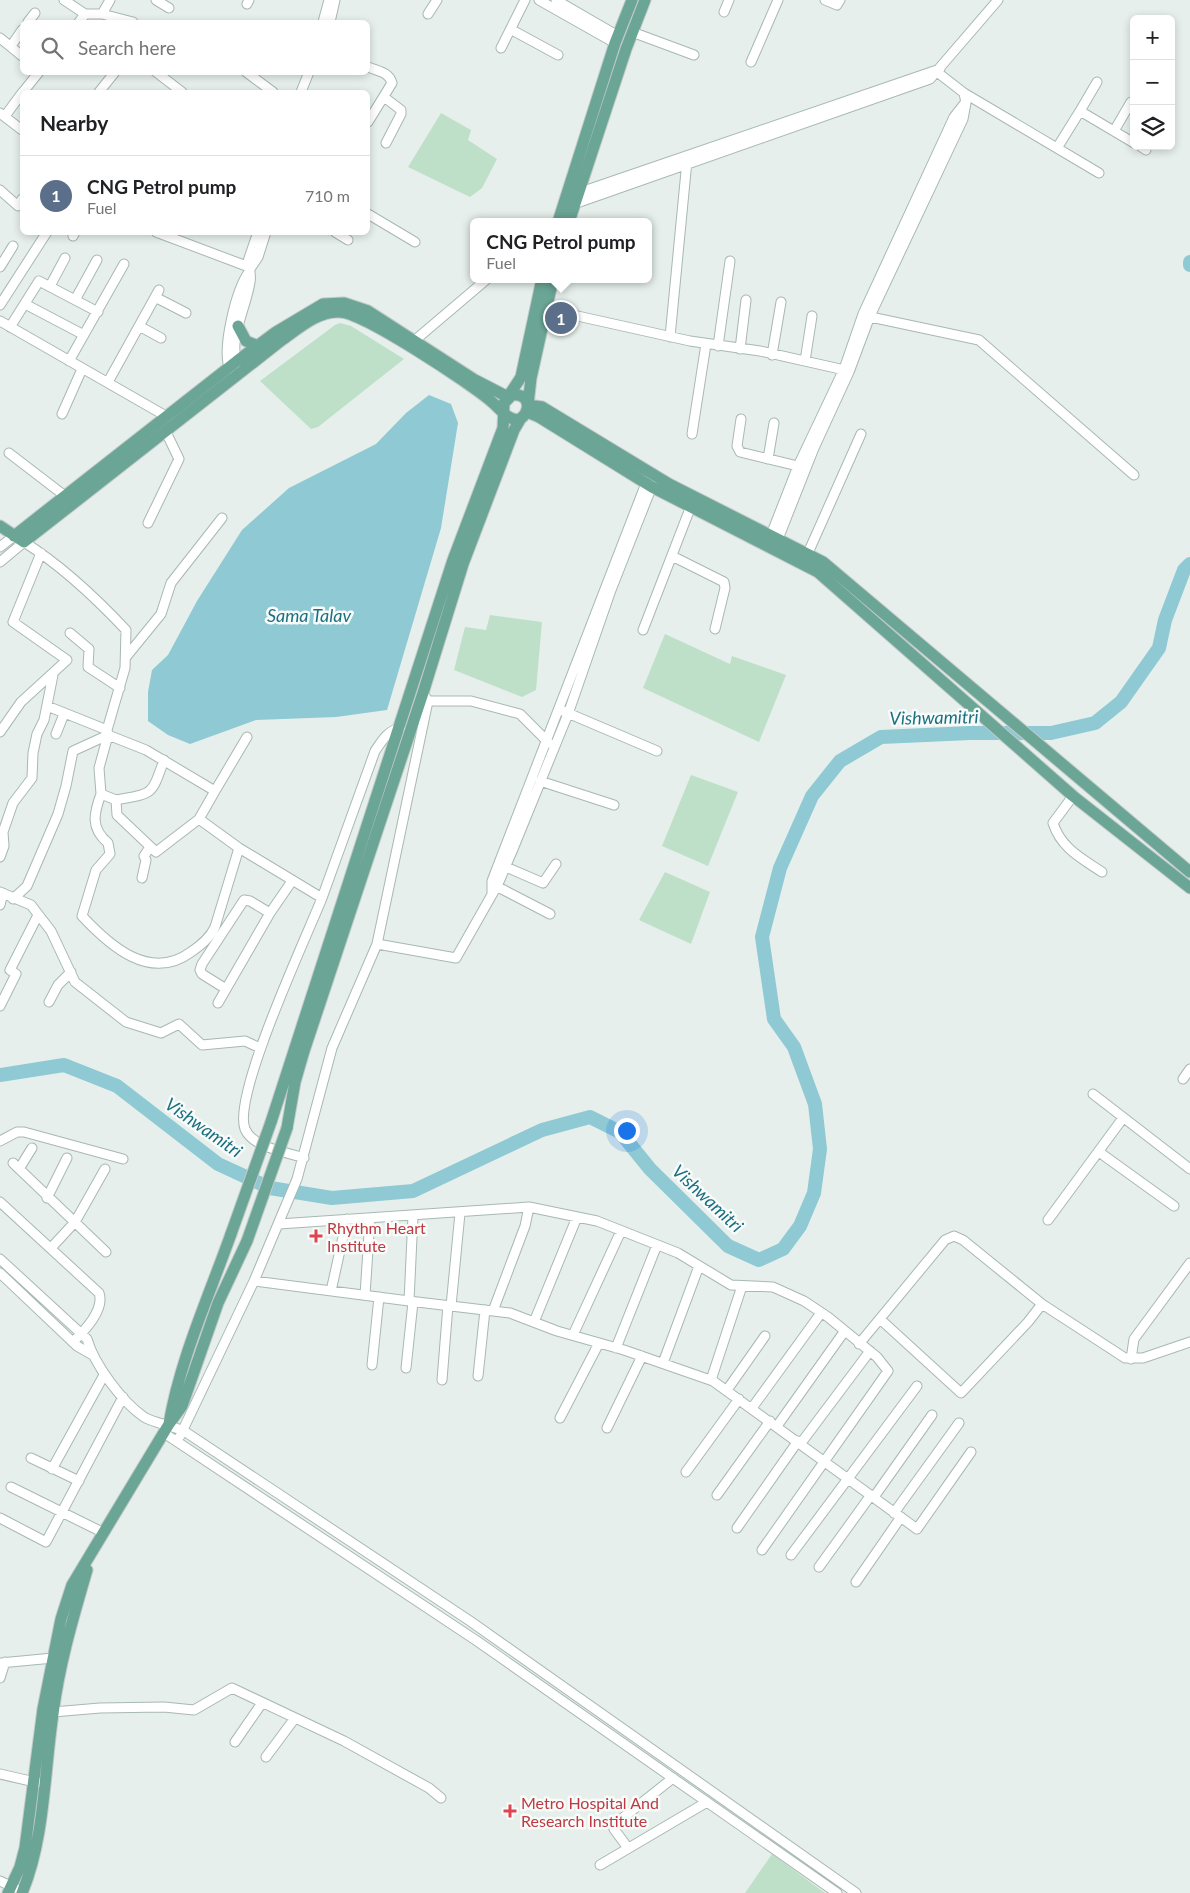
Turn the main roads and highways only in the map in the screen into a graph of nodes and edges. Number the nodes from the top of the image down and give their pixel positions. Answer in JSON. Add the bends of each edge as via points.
{"nodes":[{"id":1,"x":632,"y":0,"type":"edge"},
{"id":2,"x":645,"y":0,"type":"edge"},
{"id":3,"x":571,"y":197,"type":"junction"},
{"id":4,"x":560,"y":218,"type":"edge"},
{"id":5,"x":569,"y":218,"type":"edge"},
{"id":6,"x":541,"y":283,"type":"edge"},
{"id":7,"x":552,"y":283,"type":"edge"},
{"id":8,"x":238,"y":326,"type":"road end"},
{"id":9,"x":258,"y":346,"type":"junction"},
{"id":10,"x":236,"y":369,"type":"junction"},
{"id":11,"x":508,"y":397,"type":"junction"},
{"id":12,"x":504,"y":412,"type":"junction"},
{"id":13,"x":525,"y":412,"type":"junction"},
{"id":14,"x":171,"y":419,"type":"junction"},
{"id":15,"x":651,"y":480,"type":"junction"},
{"id":16,"x":479,"y":508,"type":"junction"},
{"id":17,"x":0,"y":526,"type":"edge"},
{"id":18,"x":770,"y":538,"type":"junction"},
{"id":19,"x":19,"y":539,"type":"junction"},
{"id":20,"x":463,"y":549,"type":"junction"},
{"id":21,"x":935,"y":656,"type":"junction"},
{"id":22,"x":925,"y":666,"type":"junction"},
{"id":23,"x":1190,"y":872,"type":"edge"},
{"id":24,"x":1190,"y":888,"type":"edge"},
{"id":25,"x":167,"y":1428,"type":"junction"},
{"id":26,"x":91,"y":1557,"type":"junction"},
{"id":27,"x":39,"y":1783,"type":"junction"},
{"id":28,"x":16,"y":1891,"type":"edge"}],
"edges":[{"from":1,"to":3,"type":"main road","via":[[617,39]]},
{"from":2,"to":3,"type":"main road"},
{"from":3,"to":4,"type":"main road"},
{"from":3,"to":5,"type":"main road"},
{"from":6,"to":11,"type":"main road","via":[[521,377]]},
{"from":7,"to":13,"type":"main road"},
{"from":8,"to":9,"type":"main road","via":[[246,341]]},
{"from":9,"to":10,"type":"main road"},
{"from":9,"to":11,"type":"main road","via":[[312,309],[333,302],[344,303],[368,311],[475,380]]},
{"from":10,"to":12,"type":"main road","via":[[316,317],[340,312],[374,325],[472,387]]},
{"from":10,"to":14,"type":"main road"},
{"from":11,"to":12,"type":"main road"},
{"from":11,"to":13,"type":"main road","via":[[520,396]]},
{"from":12,"to":13,"type":"main road","via":[[510,418]]},
{"from":12,"to":16,"type":"main road","via":[[503,428]]},
{"from":13,"to":15,"type":"main road","via":[[542,407]]},
{"from":13,"to":16,"type":"main road"},
{"from":14,"to":19,"type":"main road","via":[[65,496]]},
{"from":14,"to":19,"type":"main road","via":[[165,430]]},
{"from":15,"to":18,"type":"main road"},
{"from":15,"to":18,"type":"main road","via":[[691,506]]},
{"from":16,"to":20,"type":"main road"},
{"from":17,"to":19,"type":"main road"},
{"from":18,"to":21,"type":"main road","via":[[823,562]]},
{"from":18,"to":22,"type":"main road","via":[[818,572]]},
{"from":20,"to":25,"type":"main road","bridge":true,"via":[[400,728],[271,1122],[184,1364]]},
{"from":20,"to":25,"type":"main road","bridge":true,"via":[[426,697],[304,1051],[287,1128],[247,1241],[208,1327],[182,1406]]},
{"from":21,"to":22,"type":"main road"},
{"from":21,"to":23,"type":"main road"},
{"from":22,"to":24,"type":"main road","via":[[1073,796]]},
{"from":25,"to":26,"type":"main road"},
{"from":26,"to":27,"type":"main road","via":[[71,1622]]},
{"from":26,"to":27,"type":"main road","via":[[72,1585],[61,1619],[42,1709]]},
{"from":27,"to":28,"type":"main road"}]}
